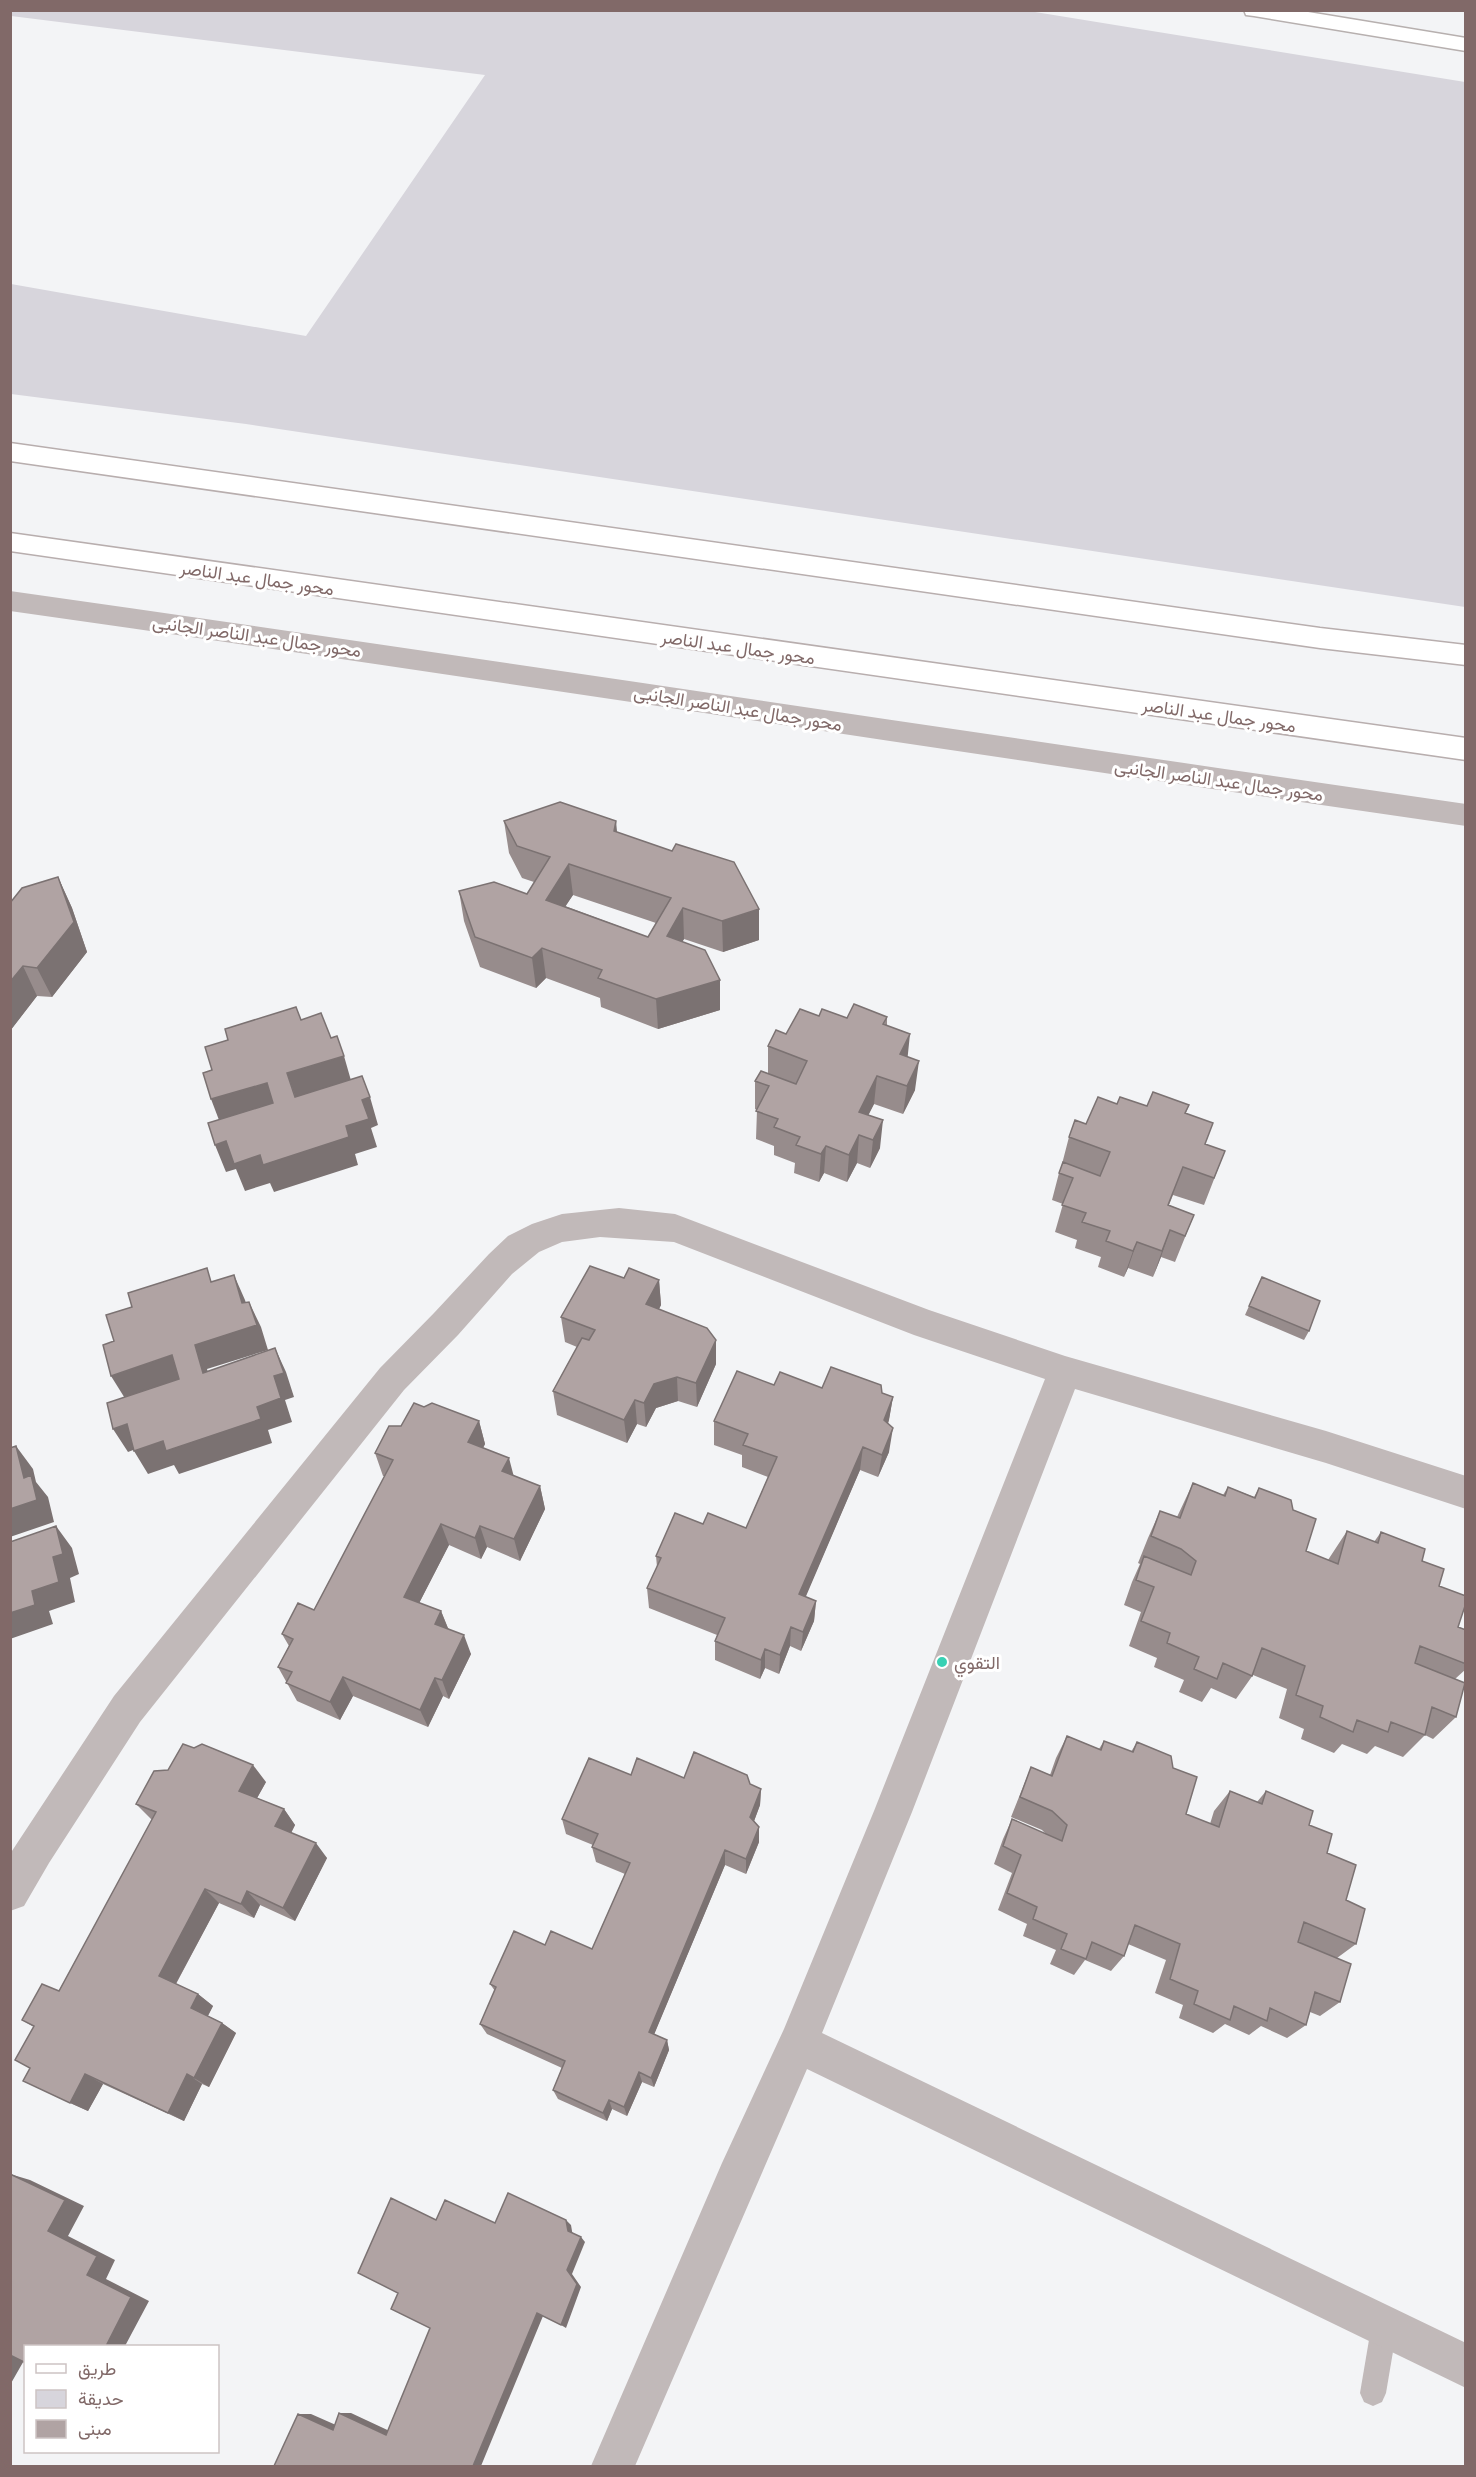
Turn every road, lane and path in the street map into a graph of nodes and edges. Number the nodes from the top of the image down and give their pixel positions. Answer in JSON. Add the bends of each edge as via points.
{"nodes":[{"id":1,"x":1254,"y":10,"type":"edge"},
{"id":2,"x":1466,"y":45,"type":"edge"},
{"id":3,"x":10,"y":452,"type":"edge"},
{"id":4,"x":10,"y":542,"type":"edge"},
{"id":5,"x":10,"y":601,"type":"edge"},
{"id":6,"x":1466,"y":655,"type":"edge"},
{"id":7,"x":1466,"y":749,"type":"edge"},
{"id":8,"x":1466,"y":815,"type":"edge"},
{"id":9,"x":1065,"y":1371,"type":"junction"},
{"id":10,"x":1466,"y":1493,"type":"edge"},
{"id":11,"x":10,"y":1892,"type":"edge"},
{"id":12,"x":798,"y":2043,"type":"junction"},
{"id":13,"x":1384,"y":2328,"type":"junction"},
{"id":14,"x":1466,"y":2366,"type":"edge"},
{"id":15,"x":1374,"y":2393,"type":"dead end"},
{"id":16,"x":613,"y":2466,"type":"edge"}],
"edges":[{"from":1,"to":2,"type":"main road"},
{"from":3,"to":6,"type":"main road"},
{"from":4,"to":7,"type":"main road","name":"محور جمال عبد الناصر"},
{"from":5,"to":8,"type":"street","name":"محور جمال عبد الناصر الجانبى"},
{"from":9,"to":10,"type":"street","via":[[1326,1447]]},
{"from":9,"to":11,"type":"street","via":[[905,1316],[675,1228],[593,1222],[555,1230],[526,1242],[392,1379],[153,1675],[70,1793]]},
{"from":9,"to":12,"type":"street"},
{"from":12,"to":13,"type":"street"},
{"from":12,"to":16,"type":"street"},
{"from":13,"to":14,"type":"street"},
{"from":13,"to":15,"type":"lane"}]}
